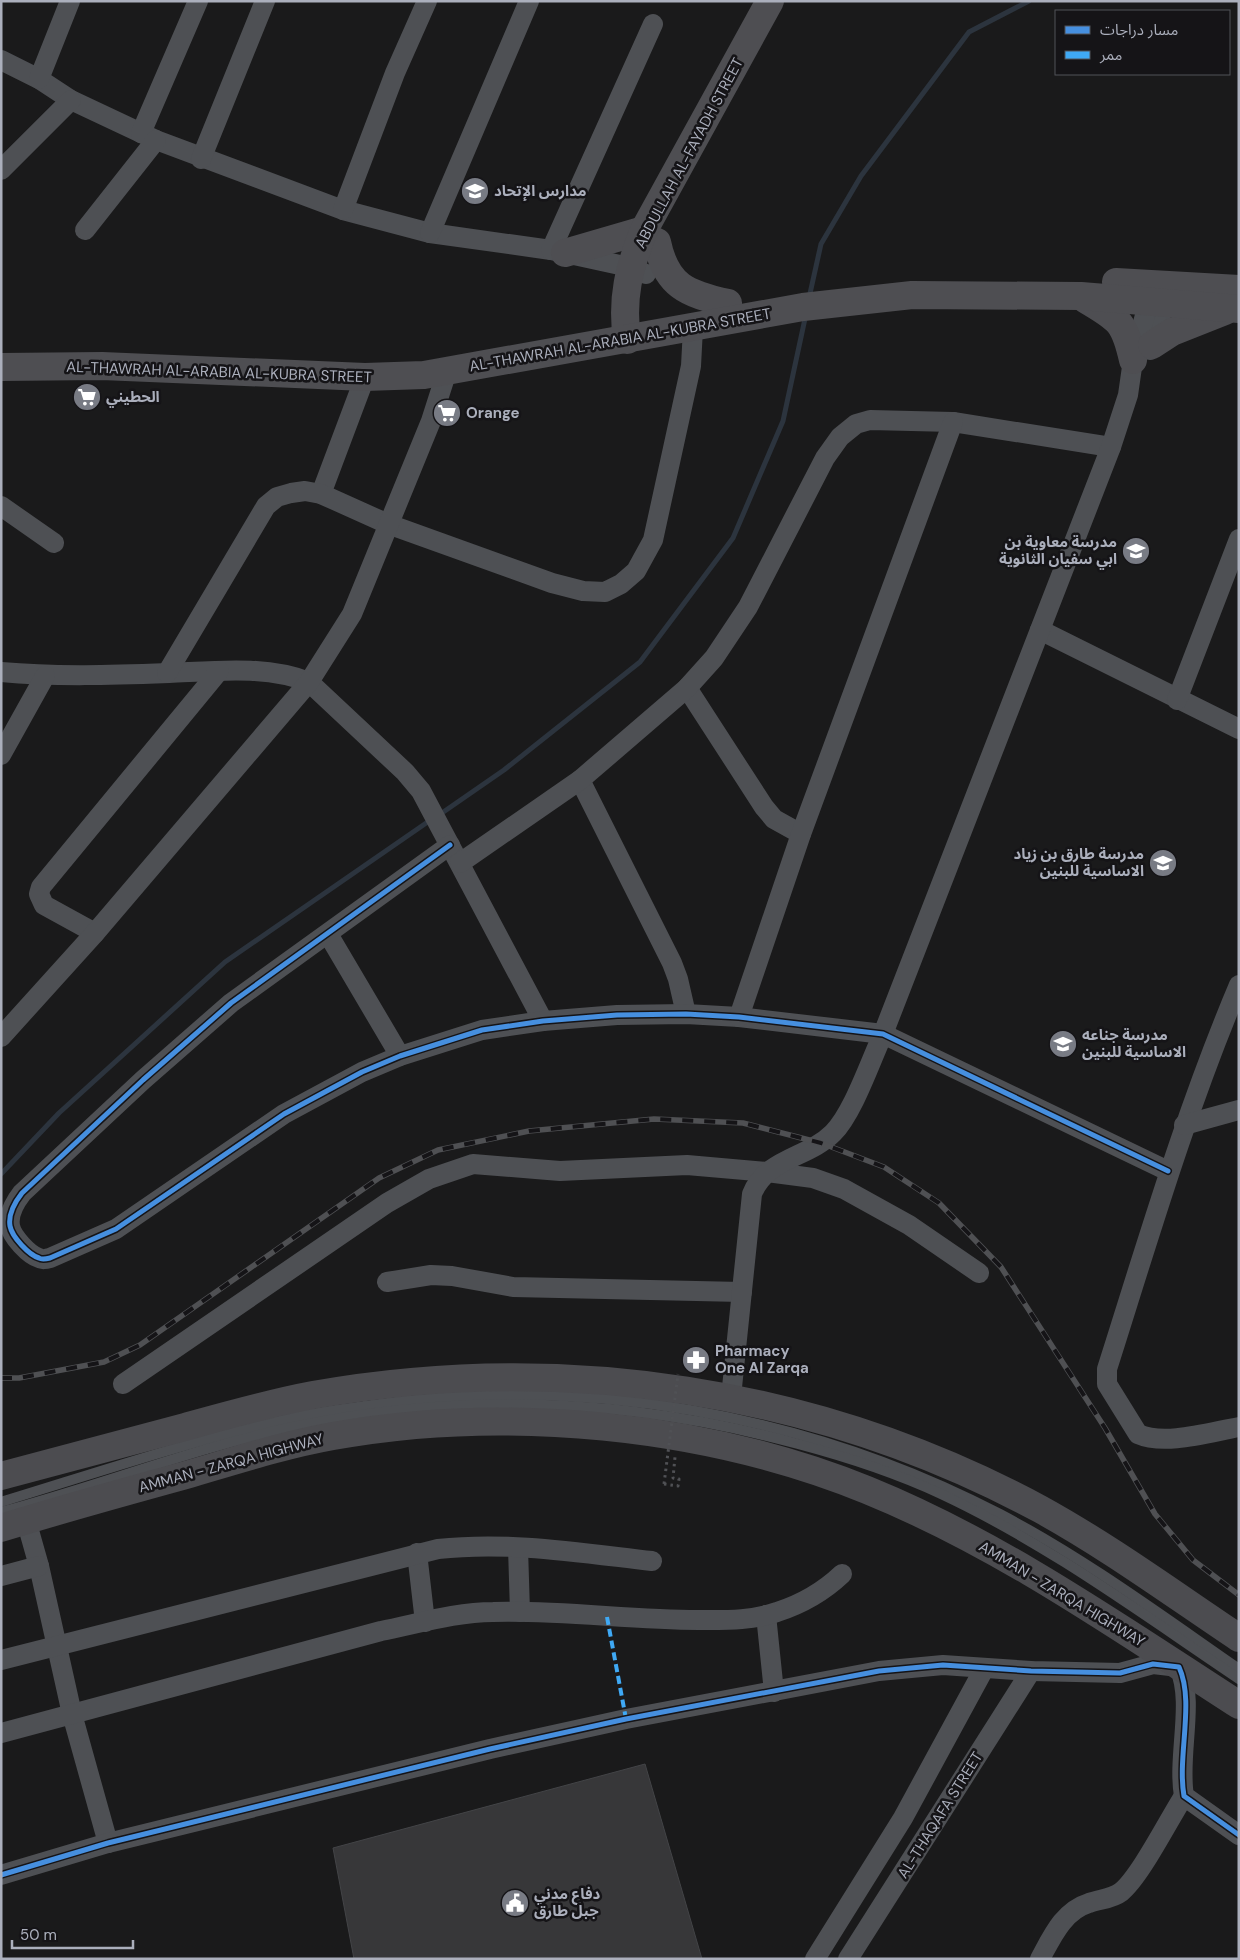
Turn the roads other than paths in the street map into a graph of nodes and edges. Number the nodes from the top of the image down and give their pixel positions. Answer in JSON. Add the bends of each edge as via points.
{"nodes":[{"id":1,"x":70,"y":1,"type":"edge"},
{"id":2,"x":198,"y":1,"type":"edge"},
{"id":3,"x":265,"y":1,"type":"edge"},
{"id":4,"x":427,"y":1,"type":"edge"},
{"id":5,"x":529,"y":1,"type":"edge"},
{"id":6,"x":770,"y":1,"type":"edge"},
{"id":7,"x":783,"y":1,"type":"edge"},
{"id":8,"x":653,"y":24,"type":"dead end"},
{"id":9,"x":1,"y":60,"type":"edge"},
{"id":10,"x":39,"y":79,"type":"junction"},
{"id":11,"x":71,"y":100,"type":"junction"},
{"id":12,"x":149,"y":137,"type":"junction"},
{"id":13,"x":201,"y":159,"type":"junction"},
{"id":14,"x":1,"y":170,"type":"edge"},
{"id":15,"x":343,"y":210,"type":"junction"},
{"id":16,"x":85,"y":230,"type":"dead end"},
{"id":17,"x":430,"y":233,"type":"junction"},
{"id":18,"x":650,"y":236,"type":"junction"},
{"id":19,"x":558,"y":252,"type":"junction"},
{"id":20,"x":637,"y":271,"type":"junction"},
{"id":21,"x":1160,"y":293,"type":"junction"},
{"id":22,"x":833,"y":294,"type":"junction"},
{"id":23,"x":1081,"y":296,"type":"junction"},
{"id":24,"x":802,"y":299,"type":"junction"},
{"id":25,"x":1236,"y":302,"type":"edge"},
{"id":26,"x":728,"y":304,"type":"junction"},
{"id":27,"x":693,"y":328,"type":"junction"},
{"id":28,"x":633,"y":330,"type":"junction"},
{"id":29,"x":1142,"y":352,"type":"junction"},
{"id":30,"x":1,"y":353,"type":"edge"},
{"id":31,"x":1,"y":367,"type":"edge"},
{"id":32,"x":447,"y":371,"type":"junction"},
{"id":33,"x":364,"y":376,"type":"junction"},
{"id":34,"x":953,"y":422,"type":"junction"},
{"id":35,"x":1112,"y":447,"type":"junction"},
{"id":36,"x":321,"y":494,"type":"junction"},
{"id":37,"x":1,"y":506,"type":"edge"},
{"id":38,"x":388,"y":524,"type":"junction"},
{"id":39,"x":1239,"y":539,"type":"edge"},
{"id":40,"x":54,"y":543,"type":"dead end"},
{"id":41,"x":1040,"y":630,"type":"junction"},
{"id":42,"x":219,"y":671,"type":"junction"},
{"id":43,"x":1,"y":672,"type":"edge"},
{"id":44,"x":167,"y":673,"type":"junction"},
{"id":45,"x":45,"y":676,"type":"junction"},
{"id":46,"x":309,"y":682,"type":"junction"},
{"id":47,"x":686,"y":688,"type":"junction"},
{"id":48,"x":1177,"y":700,"type":"junction"},
{"id":49,"x":1239,"y":729,"type":"edge"},
{"id":50,"x":1,"y":755,"type":"edge"},
{"id":51,"x":580,"y":780,"type":"junction"},
{"id":52,"x":801,"y":834,"type":"junction"},
{"id":53,"x":450,"y":845,"type":"junction"},
{"id":54,"x":460,"y":863,"type":"junction"},
{"id":55,"x":95,"y":933,"type":"junction"},
{"id":56,"x":328,"y":934,"type":"junction"},
{"id":57,"x":1239,"y":985,"type":"edge"},
{"id":58,"x":686,"y":1014,"type":"junction"},
{"id":59,"x":739,"y":1017,"type":"junction"},
{"id":60,"x":543,"y":1021,"type":"junction"},
{"id":61,"x":883,"y":1034,"type":"junction"},
{"id":62,"x":1,"y":1037,"type":"edge"},
{"id":63,"x":400,"y":1056,"type":"junction"},
{"id":64,"x":1239,"y":1110,"type":"edge"},
{"id":65,"x":1184,"y":1126,"type":"junction"},
{"id":66,"x":1168,"y":1171,"type":"junction"},
{"id":67,"x":767,"y":1172,"type":"junction"},
{"id":68,"x":979,"y":1273,"type":"dead end"},
{"id":69,"x":387,"y":1282,"type":"dead end"},
{"id":70,"x":742,"y":1292,"type":"junction"},
{"id":71,"x":123,"y":1384,"type":"dead end"},
{"id":72,"x":731,"y":1397,"type":"junction"},
{"id":73,"x":1239,"y":1427,"type":"edge"},
{"id":74,"x":1,"y":1476,"type":"edge"},
{"id":75,"x":1,"y":1502,"type":"edge"},
{"id":76,"x":10,"y":1520,"type":"edge"},
{"id":77,"x":518,"y":1548,"type":"junction"},
{"id":78,"x":417,"y":1553,"type":"junction"},
{"id":79,"x":652,"y":1561,"type":"dead end"},
{"id":80,"x":39,"y":1566,"type":"junction"},
{"id":81,"x":842,"y":1574,"type":"dead end"},
{"id":82,"x":1,"y":1576,"type":"edge"},
{"id":83,"x":520,"y":1612,"type":"junction"},
{"id":84,"x":766,"y":1615,"type":"junction"},
{"id":85,"x":425,"y":1622,"type":"junction"},
{"id":86,"x":1239,"y":1638,"type":"edge"},
{"id":87,"x":56,"y":1646,"type":"junction"},
{"id":88,"x":1,"y":1660,"type":"edge"},
{"id":89,"x":1179,"y":1667,"type":"junction"},
{"id":90,"x":1239,"y":1668,"type":"edge"},
{"id":91,"x":984,"y":1669,"type":"junction"},
{"id":92,"x":1031,"y":1671,"type":"junction"},
{"id":93,"x":1239,"y":1680,"type":"edge"},
{"id":94,"x":774,"y":1692,"type":"junction"},
{"id":95,"x":1239,"y":1705,"type":"edge"},
{"id":96,"x":72,"y":1714,"type":"junction"},
{"id":97,"x":1,"y":1733,"type":"edge"},
{"id":98,"x":1184,"y":1796,"type":"junction"},
{"id":99,"x":1239,"y":1835,"type":"edge"},
{"id":100,"x":108,"y":1843,"type":"junction"},
{"id":101,"x":1,"y":1875,"type":"edge"},
{"id":102,"x":815,"y":1959,"type":"edge"},
{"id":103,"x":848,"y":1959,"type":"edge"},
{"id":104,"x":1040,"y":1959,"type":"edge"}],
"edges":[{"from":1,"to":10,"type":"street"},
{"from":2,"to":12,"type":"street"},
{"from":3,"to":13,"type":"street"},
{"from":4,"to":15,"type":"street","via":[[395,73]]},
{"from":5,"to":17,"type":"street"},
{"from":6,"to":18,"type":"main road","name":"ABDULLAH AL-FAYADH STREET"},
{"from":7,"to":18,"type":"main road","name":"ABDULLAH AL-FAYADH STREET"},
{"from":8,"to":19,"type":"street"},
{"from":9,"to":10,"type":"street"},
{"from":10,"to":11,"type":"street"},
{"from":11,"to":12,"type":"street"},
{"from":11,"to":14,"type":"street"},
{"from":12,"to":13,"type":"street"},
{"from":12,"to":16,"type":"street"},
{"from":13,"to":15,"type":"street"},
{"from":15,"to":17,"type":"street"},
{"from":17,"to":19,"type":"street"},
{"from":18,"to":19,"type":"main road"},
{"from":18,"to":20,"type":"main road","name":"ABDULLAH AL-FAYADH STREET"},
{"from":18,"to":26,"type":"main road","via":[[676,283],[688,292]]},
{"from":19,"to":20,"type":"street"},
{"from":20,"to":28,"type":"main road","name":"ABDULLAH AL-FAYADH STREET"},
{"from":21,"to":22,"type":"main road","name":"AL-THAWRAH AL-ARABIA AL-KUBRA STREET","via":[[966,277],[922,278]]},
{"from":21,"to":23,"type":"main road","name":"AL-THAWRAH AL-ARABIA AL-KUBRA STREET"},
{"from":21,"to":25,"type":"main road","name":"AL-THAWRAH AL-ARABIA AL-KUBRA STREET"},
{"from":21,"to":29,"type":"street"},
{"from":22,"to":23,"type":"main road","name":"AL-THAWRAH AL-ARABIA AL-KUBRA STREET"},
{"from":22,"to":24,"type":"main road","name":"AL-THAWRAH AL-ARABIA AL-KUBRA STREET"},
{"from":23,"to":29,"type":"main road","via":[[1121,323]]},
{"from":24,"to":26,"type":"main road","name":"AL-THAWRAH AL-ARABIA AL-KUBRA STREET"},
{"from":24,"to":27,"type":"main road","name":"AL-THAWRAH AL-ARABIA AL-KUBRA STREET"},
{"from":25,"to":29,"type":"main road","via":[[1172,332]]},
{"from":26,"to":28,"type":"main road","name":"AL-THAWRAH AL-ARABIA AL-KUBRA STREET"},
{"from":27,"to":28,"type":"main road","name":"AL-THAWRAH AL-ARABIA AL-KUBRA STREET"},
{"from":27,"to":38,"type":"street","via":[[691,366],[653,540],[636,571],[621,584],[605,592],[583,591]]},
{"from":28,"to":30,"type":"main road","name":"AL-THAWRAH AL-ARABIA AL-KUBRA STREET","via":[[414,359]]},
{"from":28,"to":32,"type":"main road","name":"AL-THAWRAH AL-ARABIA AL-KUBRA STREET"},
{"from":29,"to":35,"type":"street"},
{"from":31,"to":33,"type":"main road","name":"AL-THAWRAH AL-ARABIA AL-KUBRA STREET","via":[[102,366]]},
{"from":32,"to":33,"type":"main road","name":"AL-THAWRAH AL-ARABIA AL-KUBRA STREET"},
{"from":32,"to":38,"type":"street","via":[[431,421]]},
{"from":33,"to":36,"type":"street"},
{"from":34,"to":35,"type":"street"},
{"from":34,"to":47,"type":"street","via":[[870,420],[856,424],[840,437],[825,458],[748,607],[714,658]]},
{"from":34,"to":52,"type":"street"},
{"from":35,"to":41,"type":"street"},
{"from":36,"to":38,"type":"street"},
{"from":36,"to":44,"type":"street","via":[[292,493],[278,497],[266,506]]},
{"from":37,"to":40,"type":"street"},
{"from":38,"to":46,"type":"street","via":[[352,614]]},
{"from":39,"to":48,"type":"street"},
{"from":41,"to":48,"type":"street"},
{"from":41,"to":61,"type":"street"},
{"from":42,"to":44,"type":"street"},
{"from":42,"to":46,"type":"street","via":[[277,673]]},
{"from":42,"to":55,"type":"street","via":[[41,887],[39,894],[44,905]]},
{"from":43,"to":45,"type":"street"},
{"from":44,"to":45,"type":"street"},
{"from":45,"to":50,"type":"street"},
{"from":46,"to":53,"type":"street","via":[[404,772],[420,791]]},
{"from":46,"to":55,"type":"street"},
{"from":47,"to":51,"type":"street"},
{"from":47,"to":52,"type":"street","via":[[764,807],[774,818]]},
{"from":48,"to":49,"type":"street"},
{"from":51,"to":54,"type":"street"},
{"from":51,"to":58,"type":"street","via":[[672,963]]},
{"from":52,"to":59,"type":"street"},
{"from":53,"to":54,"type":"street"},
{"from":53,"to":56,"type":"street"},
{"from":54,"to":60,"type":"street"},
{"from":55,"to":62,"type":"street"},
{"from":56,"to":63,"type":"street"},
{"from":56,"to":63,"type":"street","via":[[231,1003],[22,1193],[11,1214],[10,1226],[14,1235],[40,1259],[88,1244],[116,1229],[310,1098]]},
{"from":57,"to":65,"type":"street"},
{"from":58,"to":59,"type":"street"},
{"from":58,"to":60,"type":"street"},
{"from":59,"to":61,"type":"street"},
{"from":60,"to":63,"type":"street","via":[[482,1030]]},
{"from":61,"to":66,"type":"street"},
{"from":61,"to":67,"type":"street","via":[[844,1119],[821,1143]]},
{"from":64,"to":65,"type":"street"},
{"from":65,"to":66,"type":"street"},
{"from":66,"to":73,"type":"street","via":[[1106,1380],[1138,1434],[1145,1437],[1167,1439]]},
{"from":67,"to":68,"type":"street","via":[[813,1178],[844,1189],[909,1225]]},
{"from":67,"to":70,"type":"street","via":[[752,1194]]},
{"from":67,"to":71,"type":"street","via":[[686,1165],[581,1171],[488,1164],[459,1168],[429,1179],[387,1203]]},
{"from":69,"to":70,"type":"street","via":[[431,1275],[513,1287]]},
{"from":70,"to":72,"type":"street"},
{"from":72,"to":74,"type":"highway","via":[[665,1386],[577,1378],[489,1377],[400,1383],[270,1404]]},
{"from":72,"to":86,"type":"highway","via":[[874,1438],[994,1486],[1078,1531]]},
{"from":75,"to":90,"type":"lane","via":[[288,1418],[340,1409],[484,1394],[560,1394],[635,1401],[789,1432],[864,1454],[924,1478],[1050,1543]]},
{"from":76,"to":80,"type":"street"},
{"from":76,"to":89,"type":"highway","name":"AMMAN - ZARQA HIGHWAY","via":[[293,1444],[371,1430],[504,1422],[644,1433],[773,1459],[866,1490],[1012,1561],[1090,1607]]},
{"from":76,"to":93,"type":"lane","via":[[178,1458],[291,1427],[432,1407],[517,1403],[630,1411],[775,1438],[858,1462],[942,1494],[1046,1550]]},
{"from":77,"to":78,"type":"street","via":[[476,1546]]},
{"from":77,"to":79,"type":"street"},
{"from":77,"to":83,"type":"street"},
{"from":78,"to":85,"type":"street"},
{"from":78,"to":87,"type":"street"},
{"from":80,"to":82,"type":"street"},
{"from":80,"to":87,"type":"street"},
{"from":81,"to":84,"type":"street","via":[[806,1601]]},
{"from":83,"to":84,"type":"street","via":[[661,1620],[736,1620]]},
{"from":83,"to":85,"type":"street","via":[[491,1612]]},
{"from":84,"to":94,"type":"street"},
{"from":85,"to":96,"type":"street"},
{"from":87,"to":88,"type":"street"},
{"from":87,"to":96,"type":"street"},
{"from":89,"to":92,"type":"street","via":[[1153,1664],[1120,1673]]},
{"from":89,"to":95,"type":"highway","name":"AMMAN - ZARQA HIGHWAY"},
{"from":89,"to":98,"type":"street","via":[[1185,1691],[1181,1758]]},
{"from":91,"to":92,"type":"street"},
{"from":91,"to":94,"type":"street","via":[[915,1666],[879,1670]]},
{"from":91,"to":102,"type":"street","name":"AL-THAQAFA STREET","via":[[903,1818]]},
{"from":92,"to":103,"type":"street","name":"AL-THAQAFA STREET"},
{"from":94,"to":100,"type":"street","via":[[626,1719],[490,1749]]},
{"from":96,"to":97,"type":"street"},
{"from":96,"to":100,"type":"street"},
{"from":98,"to":99,"type":"street"},
{"from":98,"to":104,"type":"street","via":[[1122,1892],[1087,1903],[1072,1912],[1056,1929]]},
{"from":100,"to":101,"type":"street"}]}
